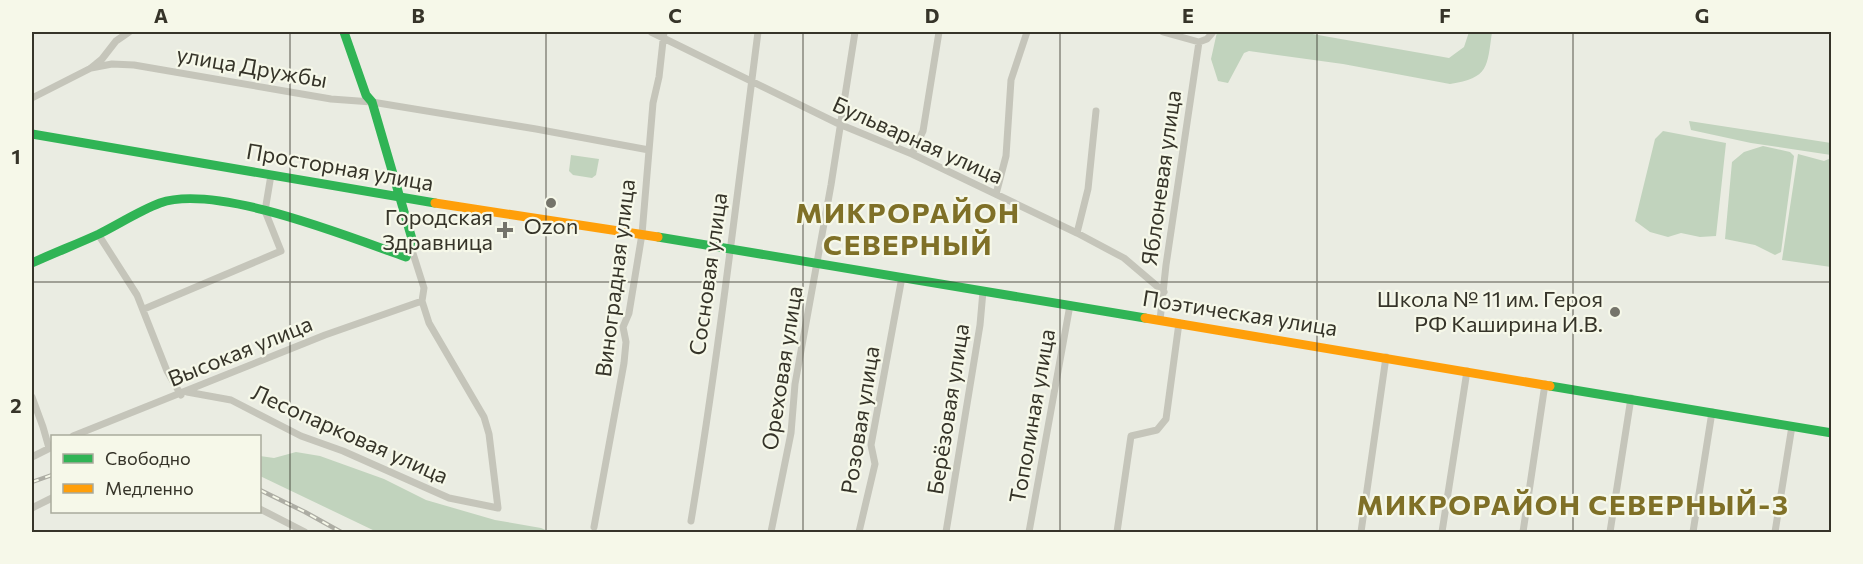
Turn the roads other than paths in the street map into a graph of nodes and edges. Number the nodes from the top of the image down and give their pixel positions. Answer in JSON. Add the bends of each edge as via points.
{"nodes":[{"id":1,"x":129,"y":32,"type":"edge"},
{"id":2,"x":344,"y":32,"type":"edge"},
{"id":3,"x":651,"y":32,"type":"edge"},
{"id":4,"x":758,"y":32,"type":"edge"},
{"id":5,"x":855,"y":32,"type":"edge"},
{"id":6,"x":939,"y":32,"type":"edge"},
{"id":7,"x":1027,"y":32,"type":"edge"},
{"id":8,"x":1163,"y":32,"type":"edge"},
{"id":9,"x":1213,"y":32,"type":"edge"},
{"id":10,"x":664,"y":35,"type":"edge"},
{"id":11,"x":1199,"y":42,"type":"junction"},
{"id":12,"x":92,"y":68,"type":"junction"},
{"id":13,"x":751,"y":82,"type":"junction"},
{"id":14,"x":32,"y":98,"type":"edge"},
{"id":15,"x":372,"y":102,"type":"junction"},
{"id":16,"x":1096,"y":111,"type":"dead end"},
{"id":17,"x":839,"y":124,"type":"junction"},
{"id":18,"x":32,"y":134,"type":"edge"},
{"id":19,"x":649,"y":150,"type":"junction"},
{"id":20,"x":912,"y":154,"type":"junction"},
{"id":21,"x":271,"y":175,"type":"junction"},
{"id":22,"x":996,"y":194,"type":"junction"},
{"id":23,"x":399,"y":197,"type":"junction"},
{"id":24,"x":265,"y":211,"type":"junction"},
{"id":25,"x":1077,"y":233,"type":"junction"},
{"id":26,"x":98,"y":234,"type":"junction"},
{"id":27,"x":642,"y":234,"type":"junction"},
{"id":28,"x":410,"y":244,"type":"junction"},
{"id":29,"x":732,"y":249,"type":"junction"},
{"id":30,"x":32,"y":263,"type":"edge"},
{"id":31,"x":817,"y":263,"type":"junction"},
{"id":32,"x":902,"y":277,"type":"junction"},
{"id":33,"x":982,"y":291,"type":"junction"},
{"id":34,"x":1164,"y":292,"type":"junction"},
{"id":35,"x":422,"y":301,"type":"junction"},
{"id":36,"x":1070,"y":305,"type":"junction"},
{"id":37,"x":144,"y":309,"type":"junction"},
{"id":38,"x":1160,"y":320,"type":"junction"},
{"id":39,"x":1179,"y":323,"type":"junction"},
{"id":40,"x":1386,"y":357,"type":"junction"},
{"id":41,"x":1467,"y":371,"type":"junction"},
{"id":42,"x":1545,"y":384,"type":"junction"},
{"id":43,"x":184,"y":394,"type":"junction"},
{"id":44,"x":32,"y":398,"type":"edge"},
{"id":45,"x":1631,"y":398,"type":"junction"},
{"id":46,"x":1712,"y":412,"type":"junction"},
{"id":47,"x":1792,"y":426,"type":"junction"},
{"id":48,"x":1832,"y":433,"type":"edge"},
{"id":49,"x":76,"y":435,"type":"edge"},
{"id":50,"x":51,"y":447,"type":"edge"},
{"id":51,"x":32,"y":458,"type":"edge"},
{"id":52,"x":51,"y":498,"type":"edge"},
{"id":53,"x":32,"y":508,"type":"edge"},
{"id":54,"x":261,"y":510,"type":"edge"},
{"id":55,"x":691,"y":521,"type":"dead end"},
{"id":56,"x":594,"y":527,"type":"dead end"},
{"id":57,"x":305,"y":532,"type":"edge"},
{"id":58,"x":771,"y":532,"type":"edge"},
{"id":59,"x":859,"y":532,"type":"edge"},
{"id":60,"x":946,"y":532,"type":"edge"},
{"id":61,"x":1029,"y":532,"type":"edge"},
{"id":62,"x":1117,"y":532,"type":"edge"},
{"id":63,"x":1361,"y":532,"type":"edge"},
{"id":64,"x":1442,"y":532,"type":"edge"},
{"id":65,"x":1523,"y":532,"type":"edge"},
{"id":66,"x":1610,"y":532,"type":"edge"},
{"id":67,"x":1694,"y":532,"type":"edge"},
{"id":68,"x":1775,"y":532,"type":"edge"}],
"edges":[{"from":1,"to":12,"type":"street"},
{"from":2,"to":15,"type":"street"},
{"from":3,"to":10,"type":"street","name":"Бульварная улица"},
{"from":4,"to":13,"type":"street","name":"Сосновая улица"},
{"from":5,"to":17,"type":"street","name":"Ореховая улица"},
{"from":6,"to":20,"type":"street","via":[[922,131]]},
{"from":7,"to":22,"type":"street","via":[[1011,80],[1006,156]]},
{"from":8,"to":11,"type":"street"},
{"from":9,"to":11,"type":"street"},
{"from":10,"to":13,"type":"street","name":"Бульварная улица"},
{"from":10,"to":19,"type":"street","name":"Виноградная улица"},
{"from":11,"to":34,"type":"street","name":"Яблоневая улица"},
{"from":12,"to":14,"type":"street"},
{"from":12,"to":15,"type":"street","name":"улица Дружбы","via":[[134,65],[331,99]]},
{"from":13,"to":17,"type":"street","name":"Бульварная улица"},
{"from":13,"to":29,"type":"street","name":"Сосновая улица"},
{"from":15,"to":19,"type":"street","name":"улица Дружбы"},
{"from":15,"to":23,"type":"street"},
{"from":16,"to":25,"type":"street","via":[[1088,189]]},
{"from":17,"to":20,"type":"street","name":"Бульварная улица"},
{"from":17,"to":31,"type":"street","name":"Ореховая улица"},
{"from":18,"to":21,"type":"street","name":"Просторная улица"},
{"from":19,"to":27,"type":"street","name":"Виноградная улица"},
{"from":20,"to":22,"type":"street","name":"Бульварная улица"},
{"from":21,"to":23,"type":"street","name":"Просторная улица"},
{"from":21,"to":24,"type":"street"},
{"from":22,"to":25,"type":"street","name":"Бульварная улица"},
{"from":23,"to":27,"type":"street","name":"Просторная улица"},
{"from":23,"to":28,"type":"street","via":[[412,238]]},
{"from":24,"to":26,"type":"street","via":[[200,198],[171,199]]},
{"from":24,"to":28,"type":"street","via":[[406,257]]},
{"from":24,"to":37,"type":"street","via":[[281,251]]},
{"from":25,"to":34,"type":"street","name":"Бульварная улица","via":[[1124,258]]},
{"from":26,"to":30,"type":"street"},
{"from":26,"to":37,"type":"street"},
{"from":27,"to":29,"type":"street","name":"Поэтическая улица"},
{"from":27,"to":56,"type":"street","name":"Виноградная улица","via":[[629,313],[623,327],[624,363]]},
{"from":28,"to":35,"type":"street","via":[[424,288]]},
{"from":29,"to":31,"type":"street","name":"Поэтическая улица"},
{"from":29,"to":55,"type":"street","name":"Сосновая улица"},
{"from":31,"to":32,"type":"street","name":"Поэтическая улица"},
{"from":31,"to":58,"type":"street","name":"Ореховая улица","via":[[795,384],[791,433]]},
{"from":32,"to":33,"type":"street","name":"Поэтическая улица"},
{"from":32,"to":59,"type":"street","name":"Розовая улица","via":[[871,445],[875,464]]},
{"from":33,"to":36,"type":"street","name":"Поэтическая улица"},
{"from":33,"to":60,"type":"street","name":"Берёзовая улица","via":[[980,325]]},
{"from":34,"to":38,"type":"street","name":"Яблоневая улица"},
{"from":35,"to":43,"type":"street","name":"Высокая улица","via":[[325,335]]},
{"from":35,"to":43,"type":"street","name":"Лесопарковая улица","via":[[429,323],[484,417],[498,508],[450,498],[301,436],[231,400]]},
{"from":36,"to":38,"type":"street","name":"Поэтическая улица"},
{"from":36,"to":61,"type":"street","name":"Тополиная улица"},
{"from":37,"to":43,"type":"street","via":[[167,371]]},
{"from":38,"to":39,"type":"street","name":"Поэтическая улица"},
{"from":39,"to":40,"type":"street","name":"Поэтическая улица"},
{"from":39,"to":62,"type":"street","via":[[1166,419],[1157,430],[1131,436]]},
{"from":40,"to":41,"type":"street","name":"Поэтическая улица"},
{"from":40,"to":63,"type":"street"},
{"from":41,"to":42,"type":"street","name":"Поэтическая улица"},
{"from":41,"to":64,"type":"street"},
{"from":42,"to":45,"type":"street","name":"Поэтическая улица"},
{"from":42,"to":65,"type":"street"},
{"from":43,"to":49,"type":"street","name":"Высокая улица"},
{"from":44,"to":50,"type":"street"},
{"from":45,"to":46,"type":"street","name":"Поэтическая улица"},
{"from":45,"to":66,"type":"street"},
{"from":46,"to":47,"type":"street","name":"Поэтическая улица"},
{"from":46,"to":67,"type":"street"},
{"from":47,"to":48,"type":"street","name":"Поэтическая улица"},
{"from":47,"to":68,"type":"street"},
{"from":50,"to":51,"type":"street"},
{"from":52,"to":53,"type":"street"},
{"from":54,"to":57,"type":"street"}]}
